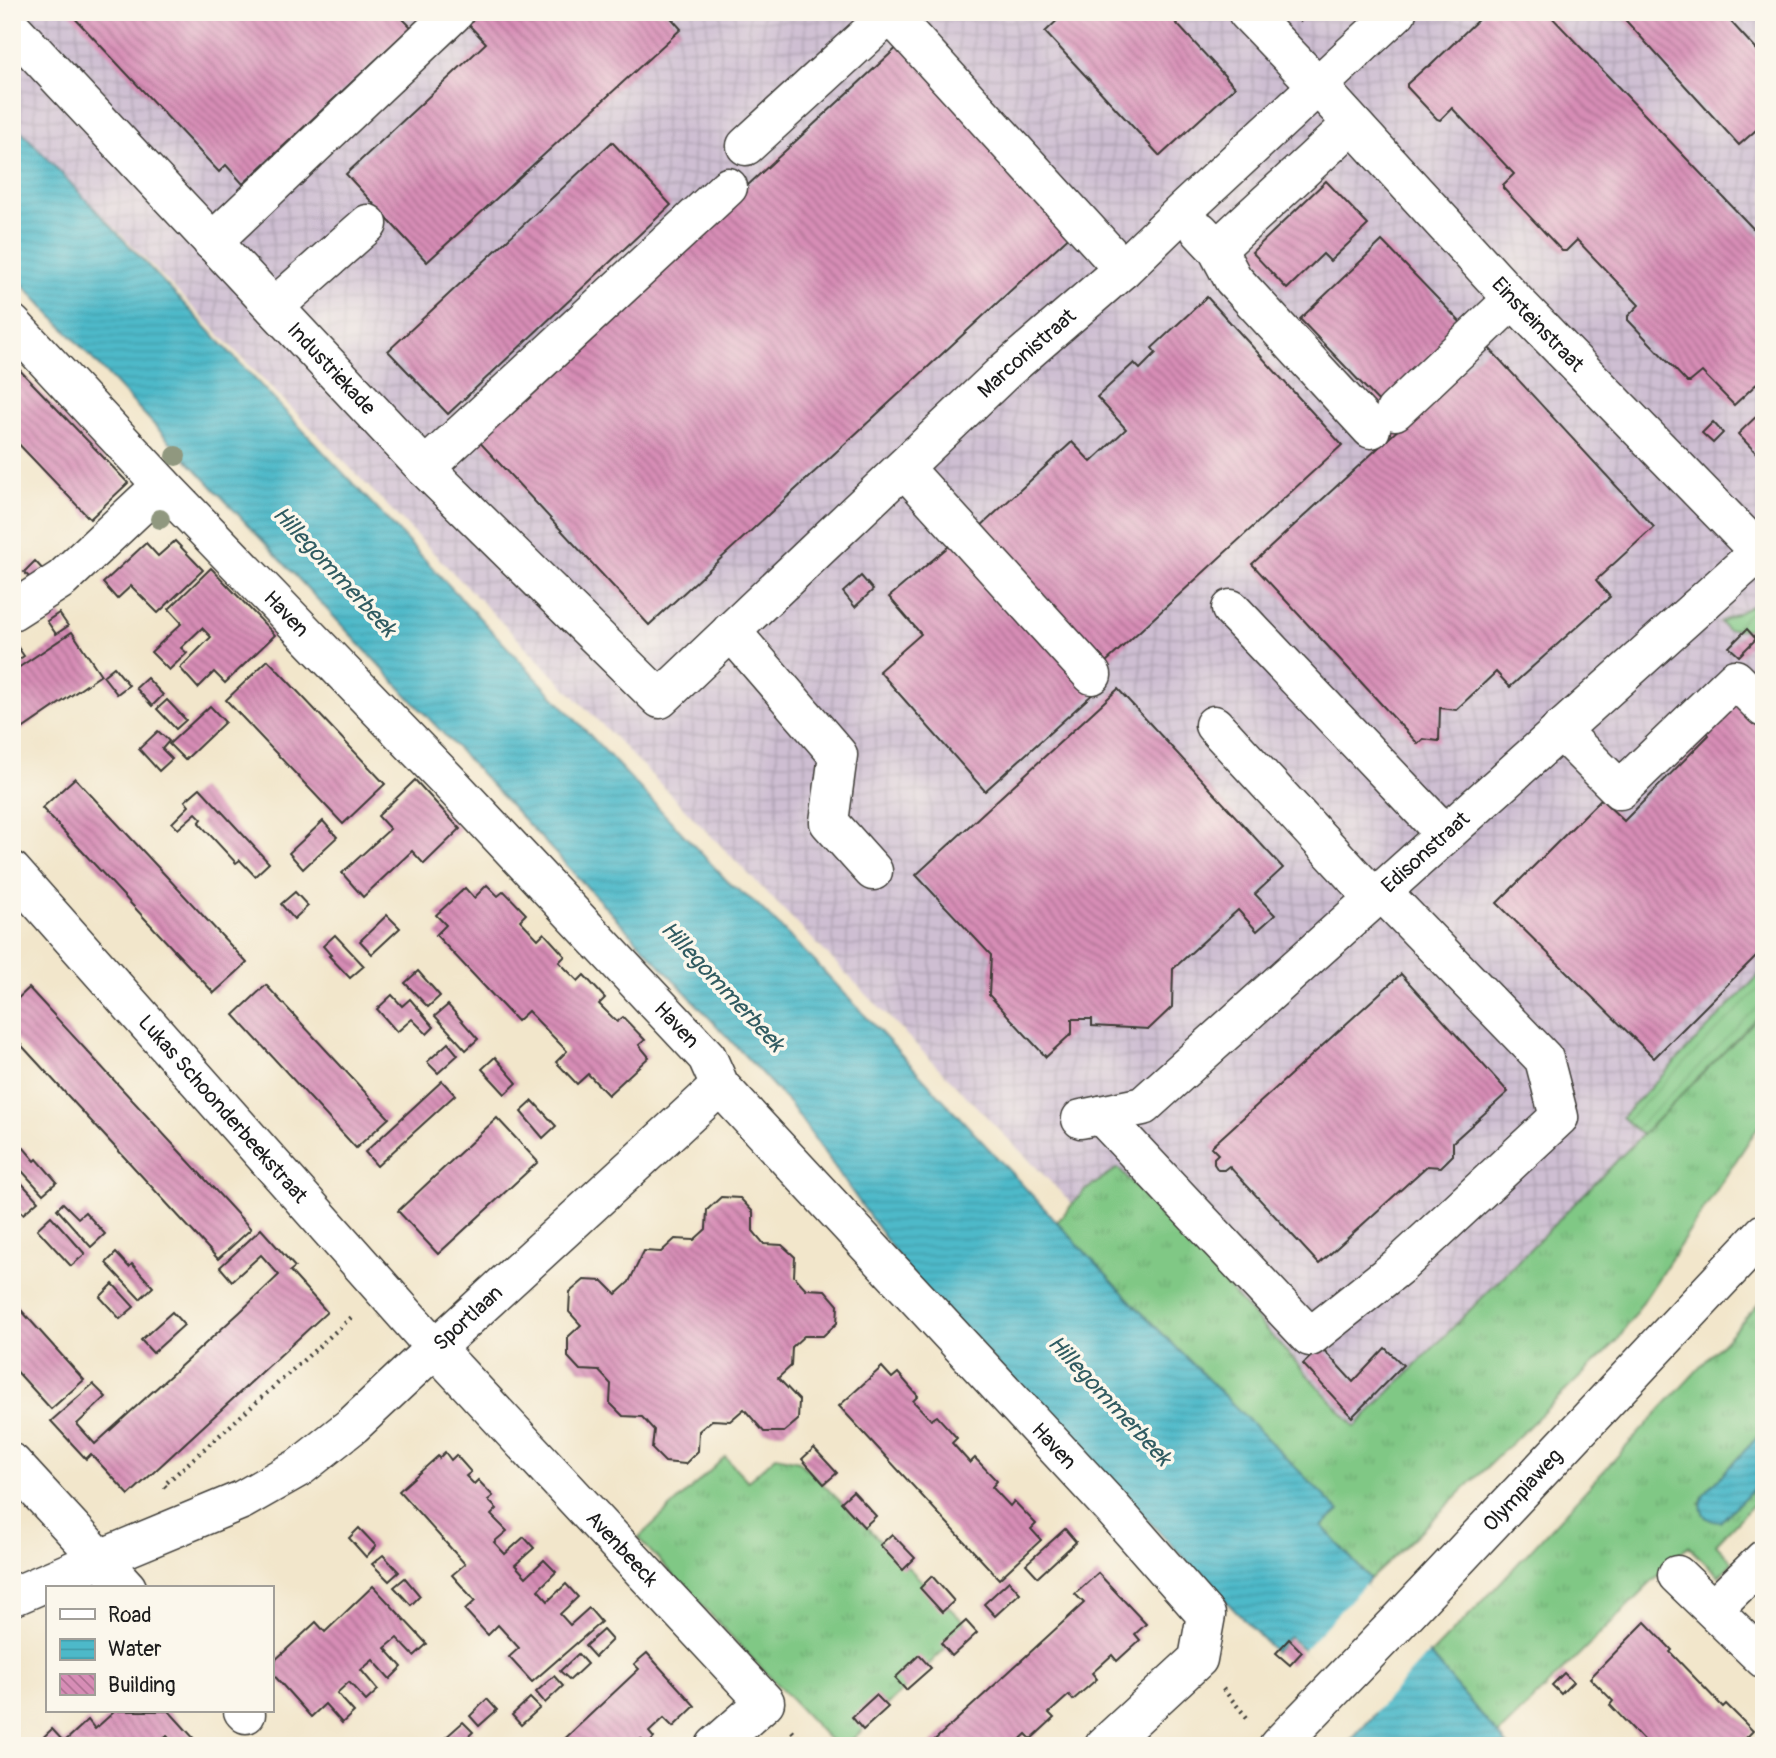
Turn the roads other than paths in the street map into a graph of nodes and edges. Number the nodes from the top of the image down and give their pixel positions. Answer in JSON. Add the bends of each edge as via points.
{"nodes":[{"id":1,"x":455,"y":12,"type":"edge"},
{"id":2,"x":1247,"y":12,"type":"edge"},
{"id":3,"x":1397,"y":12,"type":"edge"},
{"id":4,"x":12,"y":28,"type":"edge"},
{"id":5,"x":1318,"y":86,"type":"junction"},
{"id":6,"x":1352,"y":124,"type":"junction"},
{"id":7,"x":746,"y":146,"type":"dead end"},
{"id":8,"x":728,"y":187,"type":"dead end"},
{"id":9,"x":1183,"y":211,"type":"junction"},
{"id":10,"x":368,"y":224,"type":"dead end"},
{"id":11,"x":212,"y":242,"type":"junction"},
{"id":12,"x":1217,"y":249,"type":"junction"},
{"id":13,"x":1123,"y":269,"type":"junction"},
{"id":14,"x":1513,"y":299,"type":"junction"},
{"id":15,"x":274,"y":307,"type":"junction"},
{"id":16,"x":12,"y":324,"type":"edge"},
{"id":17,"x":425,"y":468,"type":"junction"},
{"id":18,"x":905,"y":468,"type":"junction"},
{"id":19,"x":162,"y":485,"type":"junction"},
{"id":20,"x":1761,"y":554,"type":"edge"},
{"id":21,"x":1231,"y":609,"type":"dead end"},
{"id":22,"x":12,"y":611,"type":"edge"},
{"id":23,"x":732,"y":631,"type":"junction"},
{"id":24,"x":1092,"y":675,"type":"dead end"},
{"id":25,"x":660,"y":699,"type":"joint"},
{"id":26,"x":1764,"y":708,"type":"edge"},
{"id":27,"x":1214,"y":726,"type":"dead end"},
{"id":28,"x":1560,"y":730,"type":"junction"},
{"id":29,"x":1445,"y":834,"type":"junction"},
{"id":30,"x":12,"y":871,"type":"edge"},
{"id":31,"x":873,"y":871,"type":"dead end"},
{"id":32,"x":1378,"y":894,"type":"junction"},
{"id":33,"x":720,"y":1086,"type":"junction"},
{"id":34,"x":1764,"y":1233,"type":"edge"},
{"id":35,"x":435,"y":1348,"type":"junction"},
{"id":36,"x":12,"y":1463,"type":"edge"},
{"id":37,"x":100,"y":1559,"type":"junction"},
{"id":38,"x":1764,"y":1559,"type":"edge"},
{"id":39,"x":1677,"y":1575,"type":"dead end"},
{"id":40,"x":125,"y":1586,"type":"edge"},
{"id":41,"x":12,"y":1597,"type":"edge"},
{"id":42,"x":1713,"y":1609,"type":"junction"},
{"id":43,"x":1764,"y":1659,"type":"edge"},
{"id":44,"x":715,"y":1746,"type":"edge"},
{"id":45,"x":1104,"y":1746,"type":"edge"},
{"id":46,"x":1278,"y":1746,"type":"edge"}],
"edges":[{"from":1,"to":11,"type":"street"},
{"from":2,"to":5,"type":"street","name":"Einsteinstraat"},
{"from":3,"to":5,"type":"street","name":"Marconistraat"},
{"from":4,"to":11,"type":"street","name":"Industriekade"},
{"from":5,"to":6,"type":"street","name":"Einsteinstraat"},
{"from":5,"to":9,"type":"street","name":"Marconistraat"},
{"from":6,"to":12,"type":"street"},
{"from":6,"to":14,"type":"street","name":"Einsteinstraat"},
{"from":7,"to":13,"type":"street","via":[[890,14]]},
{"from":8,"to":17,"type":"street"},
{"from":9,"to":12,"type":"street"},
{"from":9,"to":13,"type":"street","name":"Marconistraat"},
{"from":10,"to":15,"type":"street"},
{"from":11,"to":15,"type":"street","name":"Industriekade"},
{"from":12,"to":14,"type":"street","via":[[1233,279],[1383,420]]},
{"from":13,"to":18,"type":"street","name":"Marconistraat","via":[[1004,372]]},
{"from":14,"to":20,"type":"street","name":"Einsteinstraat"},
{"from":15,"to":17,"type":"street","name":"Industriekade"},
{"from":16,"to":19,"type":"street","name":"Haven"},
{"from":17,"to":25,"type":"street","name":"Industriekade"},
{"from":18,"to":23,"type":"street","name":"Marconistraat"},
{"from":18,"to":24,"type":"street"},
{"from":19,"to":22,"type":"street","via":[[62,579]]},
{"from":19,"to":33,"type":"street","name":"Haven","via":[[707,1056]]},
{"from":20,"to":28,"type":"street","name":"Edisonstraat"},
{"from":21,"to":29,"type":"street"},
{"from":23,"to":25,"type":"street","name":"Marconistraat"},
{"from":23,"to":31,"type":"street","via":[[838,755],[829,822]]},
{"from":26,"to":28,"type":"street","via":[[1735,679],[1620,790]]},
{"from":27,"to":32,"type":"street"},
{"from":28,"to":29,"type":"street","name":"Edisonstraat"},
{"from":29,"to":32,"type":"street","name":"Edisonstraat"},
{"from":30,"to":35,"type":"street","name":"Lukas Schoonderbeekstraat"},
{"from":32,"to":32,"type":"street","name":"Edisonstraat","via":[[1143,1106],[1088,1117],[1310,1336],[1399,1265],[1559,1117],[1544,1059]]},
{"from":33,"to":35,"type":"street","name":"Sportlaan"},
{"from":33,"to":45,"type":"street","name":"Haven","via":[[1206,1615],[1198,1659]]},
{"from":34,"to":46,"type":"street","name":"Olympiaweg"},
{"from":35,"to":37,"type":"street","name":"Sportlaan","via":[[300,1467],[242,1500]]},
{"from":35,"to":44,"type":"street","name":"Avenbeeck","via":[[765,1702]]},
{"from":36,"to":37,"type":"street"},
{"from":37,"to":40,"type":"street"},
{"from":37,"to":41,"type":"street","name":"Sportlaan"},
{"from":38,"to":42,"type":"street"},
{"from":39,"to":42,"type":"street"},
{"from":42,"to":43,"type":"street"}]}
